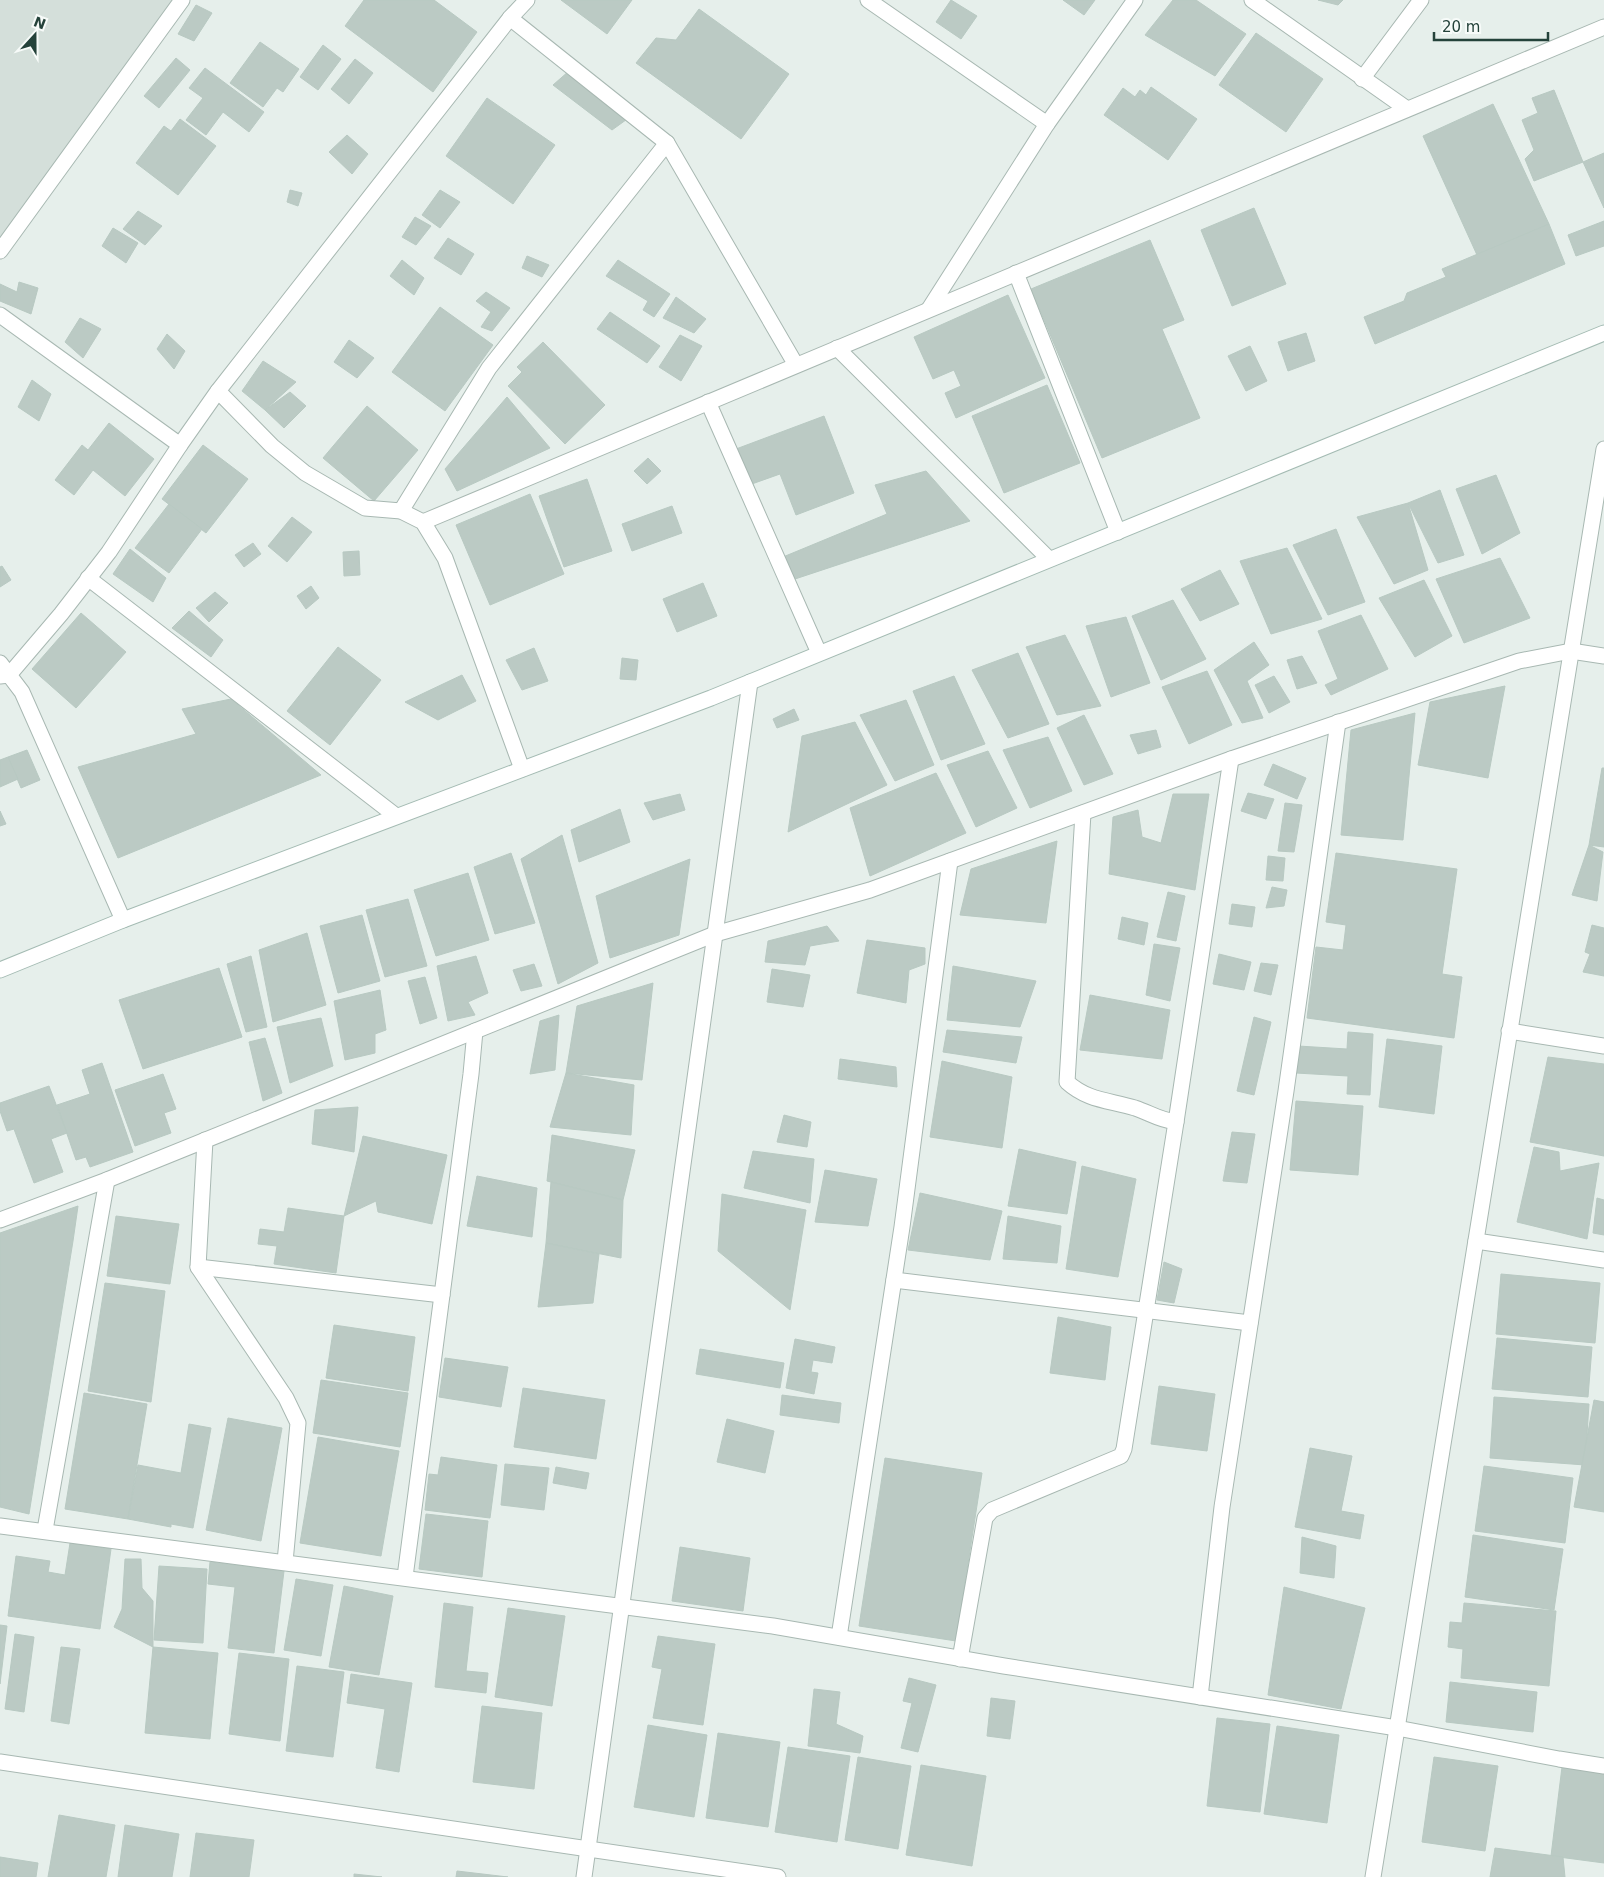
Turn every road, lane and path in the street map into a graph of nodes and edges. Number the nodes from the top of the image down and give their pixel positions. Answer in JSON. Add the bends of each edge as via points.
{"nodes":[{"id":1,"x":182,"y":0,"type":"edge"},
{"id":2,"x":527,"y":0,"type":"edge"},
{"id":3,"x":868,"y":0,"type":"edge"},
{"id":4,"x":1135,"y":0,"type":"edge"},
{"id":5,"x":1252,"y":0,"type":"edge"},
{"id":6,"x":1421,"y":0,"type":"edge"},
{"id":7,"x":510,"y":18,"type":"junction"},
{"id":8,"x":1604,"y":27,"type":"edge"},
{"id":9,"x":1362,"y":79,"type":"junction"},
{"id":10,"x":1407,"y":109,"type":"junction"},
{"id":11,"x":1047,"y":124,"type":"junction"},
{"id":12,"x":667,"y":143,"type":"junction"},
{"id":13,"x":0,"y":251,"type":"edge"},
{"id":14,"x":1016,"y":273,"type":"junction"},
{"id":15,"x":929,"y":309,"type":"junction"},
{"id":16,"x":0,"y":315,"type":"edge"},
{"id":17,"x":1604,"y":333,"type":"edge"},
{"id":18,"x":837,"y":348,"type":"junction"},
{"id":19,"x":796,"y":365,"type":"junction"},
{"id":20,"x":218,"y":391,"type":"junction"},
{"id":21,"x":708,"y":402,"type":"junction"},
{"id":22,"x":180,"y":445,"type":"junction"},
{"id":23,"x":1604,"y":454,"type":"edge"},
{"id":24,"x":401,"y":511,"type":"junction"},
{"id":25,"x":423,"y":522,"type":"junction"},
{"id":26,"x":1118,"y":532,"type":"junction"},
{"id":27,"x":1049,"y":560,"type":"junction"},
{"id":28,"x":88,"y":578,"type":"junction"},
{"id":29,"x":1571,"y":651,"type":"junction"},
{"id":30,"x":819,"y":653,"type":"junction"},
{"id":31,"x":1604,"y":656,"type":"edge"},
{"id":32,"x":0,"y":663,"type":"edge"},
{"id":33,"x":5,"y":676,"type":"edge"},
{"id":34,"x":750,"y":682,"type":"junction"},
{"id":35,"x":1338,"y":722,"type":"junction"},
{"id":36,"x":1231,"y":759,"type":"junction"},
{"id":37,"x":522,"y":769,"type":"junction"},
{"id":38,"x":1083,"y":813,"type":"junction"},
{"id":39,"x":396,"y":816,"type":"junction"},
{"id":40,"x":950,"y":861,"type":"junction"},
{"id":41,"x":123,"y":920,"type":"junction"},
{"id":42,"x":715,"y":934,"type":"junction"},
{"id":43,"x":0,"y":970,"type":"edge"},
{"id":44,"x":475,"y":1031,"type":"junction"},
{"id":45,"x":1509,"y":1032,"type":"junction"},
{"id":46,"x":1604,"y":1046,"type":"edge"},
{"id":47,"x":1176,"y":1122,"type":"junction"},
{"id":48,"x":205,"y":1140,"type":"junction"},
{"id":49,"x":107,"y":1180,"type":"junction"},
{"id":50,"x":0,"y":1220,"type":"edge"},
{"id":51,"x":1476,"y":1241,"type":"junction"},
{"id":52,"x":1604,"y":1260,"type":"edge"},
{"id":53,"x":198,"y":1267,"type":"junction"},
{"id":54,"x":894,"y":1280,"type":"junction"},
{"id":55,"x":442,"y":1295,"type":"junction"},
{"id":56,"x":1146,"y":1311,"type":"junction"},
{"id":57,"x":1250,"y":1323,"type":"junction"},
{"id":58,"x":0,"y":1526,"type":"edge"},
{"id":59,"x":44,"y":1530,"type":"junction"},
{"id":60,"x":285,"y":1562,"type":"junction"},
{"id":61,"x":405,"y":1577,"type":"junction"},
{"id":62,"x":622,"y":1605,"type":"junction"},
{"id":63,"x":839,"y":1637,"type":"junction"},
{"id":64,"x":960,"y":1659,"type":"junction"},
{"id":65,"x":1200,"y":1697,"type":"junction"},
{"id":66,"x":1396,"y":1728,"type":"junction"},
{"id":67,"x":0,"y":1762,"type":"edge"},
{"id":68,"x":1604,"y":1766,"type":"edge"},
{"id":69,"x":588,"y":1850,"type":"junction"},
{"id":70,"x":584,"y":1877,"type":"edge"},
{"id":71,"x":778,"y":1877,"type":"edge"},
{"id":72,"x":1373,"y":1877,"type":"edge"}],
"edges":[{"from":1,"to":13,"type":"street"},
{"from":2,"to":7,"type":"street"},
{"from":3,"to":11,"type":"street"},
{"from":4,"to":11,"type":"street"},
{"from":5,"to":9,"type":"street"},
{"from":6,"to":9,"type":"street"},
{"from":7,"to":12,"type":"street"},
{"from":7,"to":20,"type":"street"},
{"from":8,"to":10,"type":"street"},
{"from":9,"to":10,"type":"street"},
{"from":10,"to":14,"type":"street"},
{"from":11,"to":15,"type":"street"},
{"from":12,"to":19,"type":"street"},
{"from":12,"to":24,"type":"street","via":[[489,368]]},
{"from":14,"to":15,"type":"street"},
{"from":14,"to":26,"type":"street"},
{"from":15,"to":18,"type":"street"},
{"from":16,"to":22,"type":"street"},
{"from":17,"to":26,"type":"street"},
{"from":18,"to":19,"type":"street"},
{"from":18,"to":27,"type":"street"},
{"from":19,"to":21,"type":"street"},
{"from":20,"to":22,"type":"street"},
{"from":20,"to":24,"type":"street","via":[[272,446],[305,472],[365,508]]},
{"from":21,"to":25,"type":"street"},
{"from":21,"to":30,"type":"street"},
{"from":22,"to":28,"type":"street"},
{"from":23,"to":29,"type":"street"},
{"from":24,"to":25,"type":"street"},
{"from":25,"to":37,"type":"street","via":[[445,558]]},
{"from":26,"to":27,"type":"street"},
{"from":27,"to":30,"type":"street"},
{"from":28,"to":33,"type":"street","via":[[61,614]]},
{"from":28,"to":39,"type":"street"},
{"from":29,"to":31,"type":"street"},
{"from":29,"to":35,"type":"street","via":[[1519,661]]},
{"from":29,"to":45,"type":"street"},
{"from":30,"to":34,"type":"street"},
{"from":32,"to":33,"type":"street"},
{"from":33,"to":41,"type":"street","via":[[22,692]]},
{"from":34,"to":37,"type":"street"},
{"from":34,"to":42,"type":"street"},
{"from":35,"to":36,"type":"street"},
{"from":35,"to":57,"type":"street"},
{"from":36,"to":38,"type":"street"},
{"from":36,"to":47,"type":"street"},
{"from":37,"to":39,"type":"street"},
{"from":38,"to":40,"type":"street"},
{"from":38,"to":47,"type":"street","via":[[1067,1082],[1080,1094],[1137,1109],[1159,1120]]},
{"from":39,"to":41,"type":"street"},
{"from":40,"to":42,"type":"street","via":[[870,890]]},
{"from":40,"to":54,"type":"street"},
{"from":41,"to":43,"type":"street"},
{"from":42,"to":44,"type":"street"},
{"from":42,"to":62,"type":"street"},
{"from":44,"to":48,"type":"street"},
{"from":44,"to":55,"type":"street"},
{"from":45,"to":46,"type":"street"},
{"from":45,"to":51,"type":"street"},
{"from":47,"to":56,"type":"street"},
{"from":48,"to":49,"type":"street"},
{"from":48,"to":53,"type":"street"},
{"from":49,"to":50,"type":"street"},
{"from":49,"to":59,"type":"street"},
{"from":51,"to":52,"type":"street"},
{"from":51,"to":66,"type":"street"},
{"from":53,"to":55,"type":"street"},
{"from":53,"to":60,"type":"street","via":[[286,1398],[298,1422]]},
{"from":54,"to":56,"type":"street"},
{"from":54,"to":63,"type":"street"},
{"from":55,"to":61,"type":"street"},
{"from":56,"to":57,"type":"street"},
{"from":56,"to":64,"type":"street","via":[[1121,1456],[992,1510],[985,1518]]},
{"from":57,"to":65,"type":"street","via":[[1222,1507]]},
{"from":58,"to":59,"type":"street"},
{"from":59,"to":60,"type":"street"},
{"from":60,"to":61,"type":"street"},
{"from":61,"to":62,"type":"street"},
{"from":62,"to":63,"type":"street"},
{"from":62,"to":69,"type":"street"},
{"from":63,"to":64,"type":"street"},
{"from":64,"to":65,"type":"street"},
{"from":65,"to":66,"type":"street"},
{"from":66,"to":68,"type":"street"},
{"from":66,"to":72,"type":"street"},
{"from":67,"to":69,"type":"street"},
{"from":69,"to":70,"type":"street"},
{"from":69,"to":71,"type":"street"}]}
